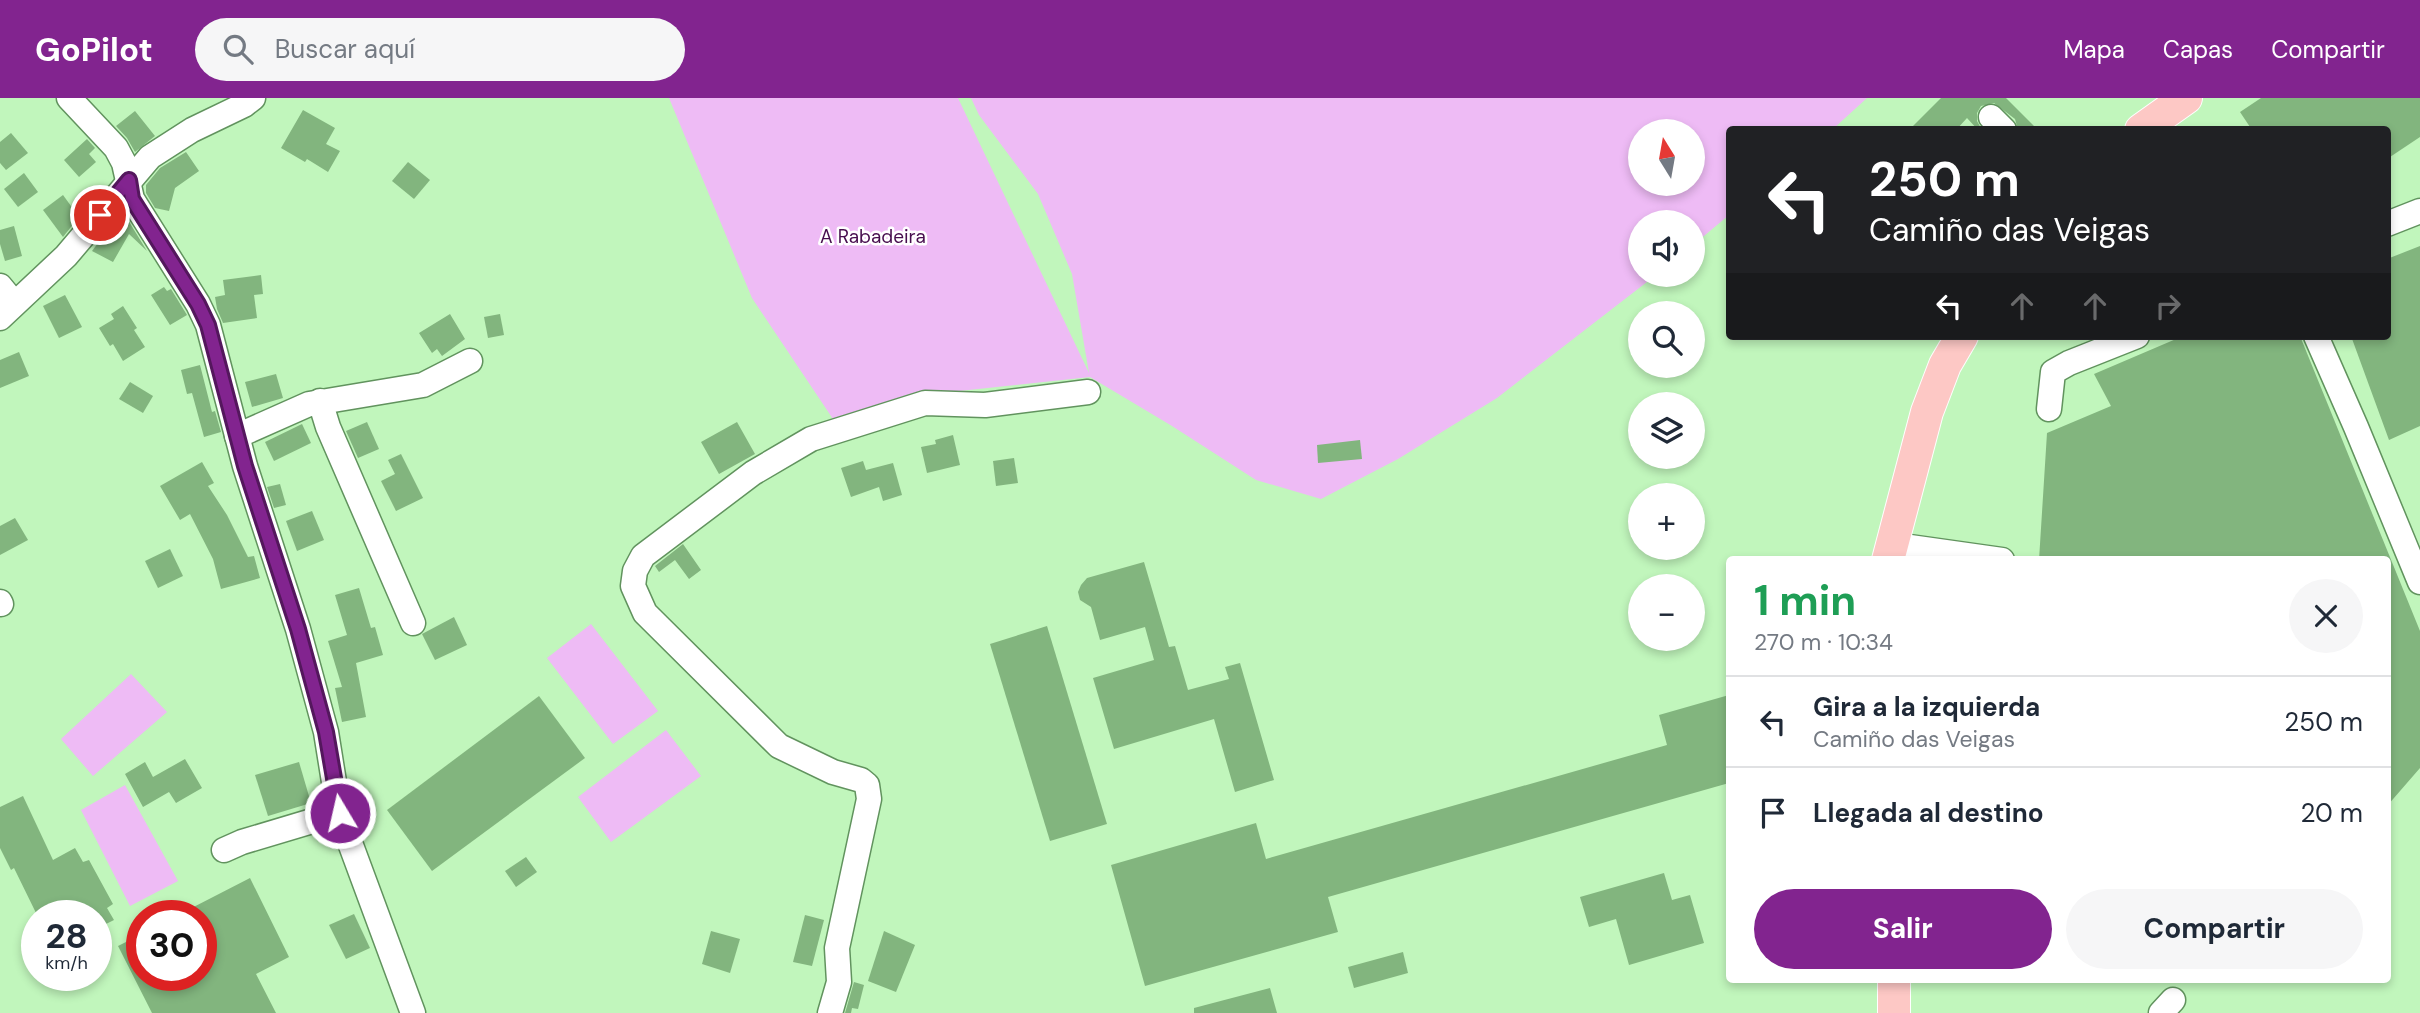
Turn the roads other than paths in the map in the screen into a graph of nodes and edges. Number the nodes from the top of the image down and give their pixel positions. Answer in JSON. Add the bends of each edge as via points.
{"nodes":[{"id":1,"x":69,"y":98,"type":"edge"},
{"id":2,"x":253,"y":98,"type":"edge"},
{"id":3,"x":2186,"y":98,"type":"edge"},
{"id":4,"x":2147,"y":126,"type":"edge"},
{"id":5,"x":129,"y":180,"type":"junction"},
{"id":6,"x":2420,"y":211,"type":"edge"},
{"id":7,"x":2391,"y":222,"type":"edge"},
{"id":8,"x":5,"y":302,"type":"edge"},
{"id":9,"x":1960,"y":340,"type":"edge"},
{"id":10,"x":2127,"y":340,"type":"edge"},
{"id":11,"x":2318,"y":340,"type":"edge"},
{"id":12,"x":470,"y":360,"type":"dead end"},
{"id":13,"x":1088,"y":392,"type":"dead end"},
{"id":14,"x":320,"y":401,"type":"junction"},
{"id":15,"x":2049,"y":409,"type":"dead end"},
{"id":16,"x":237,"y":436,"type":"junction"},
{"id":17,"x":1893,"y":555,"type":"edge"},
{"id":18,"x":1915,"y":556,"type":"edge"},
{"id":19,"x":2420,"y":582,"type":"edge"},
{"id":20,"x":413,"y":623,"type":"dead end"},
{"id":21,"x":340,"y":813,"type":"junction"},
{"id":22,"x":224,"y":850,"type":"dead end"},
{"id":23,"x":1894,"y":983,"type":"edge"},
{"id":24,"x":413,"y":1013,"type":"edge"},
{"id":25,"x":830,"y":1013,"type":"edge"},
{"id":26,"x":1894,"y":1013,"type":"edge"}],
"edges":[{"from":1,"to":5,"type":"street","via":[[116,148]]},
{"from":2,"to":5,"type":"street","via":[[171,142]]},
{"from":3,"to":4,"type":"main road"},
{"from":5,"to":8,"type":"street","via":[[66,256]]},
{"from":5,"to":16,"type":"street","via":[[132,199],[208,325]]},
{"from":6,"to":7,"type":"street"},
{"from":9,"to":17,"type":"main road","via":[[1945,365],[1926,448]]},
{"from":10,"to":15,"type":"street","via":[[2053,372]]},
{"from":11,"to":19,"type":"street"},
{"from":12,"to":14,"type":"street","via":[[423,385]]},
{"from":13,"to":25,"type":"street","via":[[985,405],[925,403],[811,439],[753,472],[677,529],[643,556],[635,571],[633,586],[645,613],[779,746],[867,785],[869,799],[837,948],[838,982]]},
{"from":14,"to":16,"type":"street"},
{"from":14,"to":20,"type":"street"},
{"from":16,"to":21,"type":"street","via":[[298,629],[326,732]]},
{"from":17,"to":18,"type":"street"},
{"from":21,"to":22,"type":"street"},
{"from":21,"to":24,"type":"street"},
{"from":23,"to":26,"type":"main road"}]}
